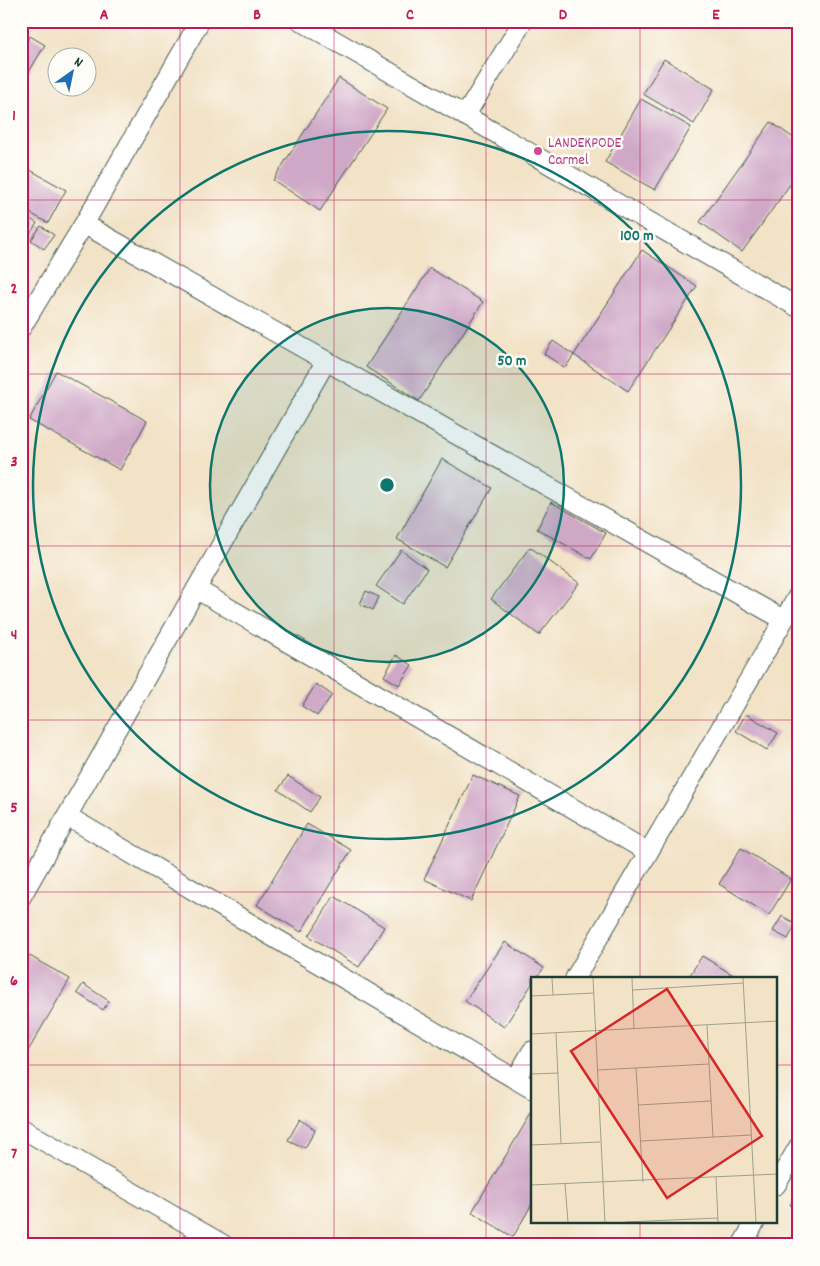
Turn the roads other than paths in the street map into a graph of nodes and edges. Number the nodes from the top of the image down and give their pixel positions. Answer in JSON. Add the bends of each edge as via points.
{"nodes":[{"id":1,"x":200,"y":21,"type":"edge"},
{"id":2,"x":300,"y":21,"type":"edge"},
{"id":3,"x":523,"y":21,"type":"edge"},
{"id":4,"x":465,"y":116,"type":"junction"},
{"id":5,"x":84,"y":224,"type":"junction"},
{"id":6,"x":799,"y":308,"type":"edge"},
{"id":7,"x":21,"y":328,"type":"edge"},
{"id":8,"x":326,"y":361,"type":"junction"},
{"id":9,"x":196,"y":589,"type":"junction"},
{"id":10,"x":799,"y":594,"type":"edge"},
{"id":11,"x":784,"y":620,"type":"junction"},
{"id":12,"x":67,"y":816,"type":"junction"},
{"id":13,"x":648,"y":852,"type":"junction"},
{"id":14,"x":21,"y":897,"type":"edge"},
{"id":15,"x":575,"y":977,"type":"edge"},
{"id":16,"x":531,"y":1052,"type":"edge"},
{"id":17,"x":516,"y":1079,"type":"junction"},
{"id":18,"x":531,"y":1088,"type":"edge"},
{"id":19,"x":21,"y":1128,"type":"edge"},
{"id":20,"x":799,"y":1146,"type":"edge"},
{"id":21,"x":778,"y":1182,"type":"edge"},
{"id":22,"x":754,"y":1224,"type":"edge"},
{"id":23,"x":224,"y":1245,"type":"edge"},
{"id":24,"x":742,"y":1245,"type":"edge"}],
"edges":[{"from":1,"to":5,"type":"street"},
{"from":2,"to":4,"type":"street"},
{"from":3,"to":4,"type":"street"},
{"from":4,"to":6,"type":"street"},
{"from":5,"to":7,"type":"street"},
{"from":5,"to":8,"type":"street"},
{"from":8,"to":9,"type":"street"},
{"from":8,"to":11,"type":"street"},
{"from":9,"to":12,"type":"street"},
{"from":9,"to":13,"type":"street"},
{"from":10,"to":11,"type":"street"},
{"from":11,"to":13,"type":"street"},
{"from":12,"to":14,"type":"street"},
{"from":12,"to":17,"type":"street"},
{"from":13,"to":15,"type":"street"},
{"from":16,"to":17,"type":"street"},
{"from":17,"to":18,"type":"street"},
{"from":19,"to":23,"type":"street"},
{"from":20,"to":21,"type":"street"},
{"from":22,"to":24,"type":"street"}]}
